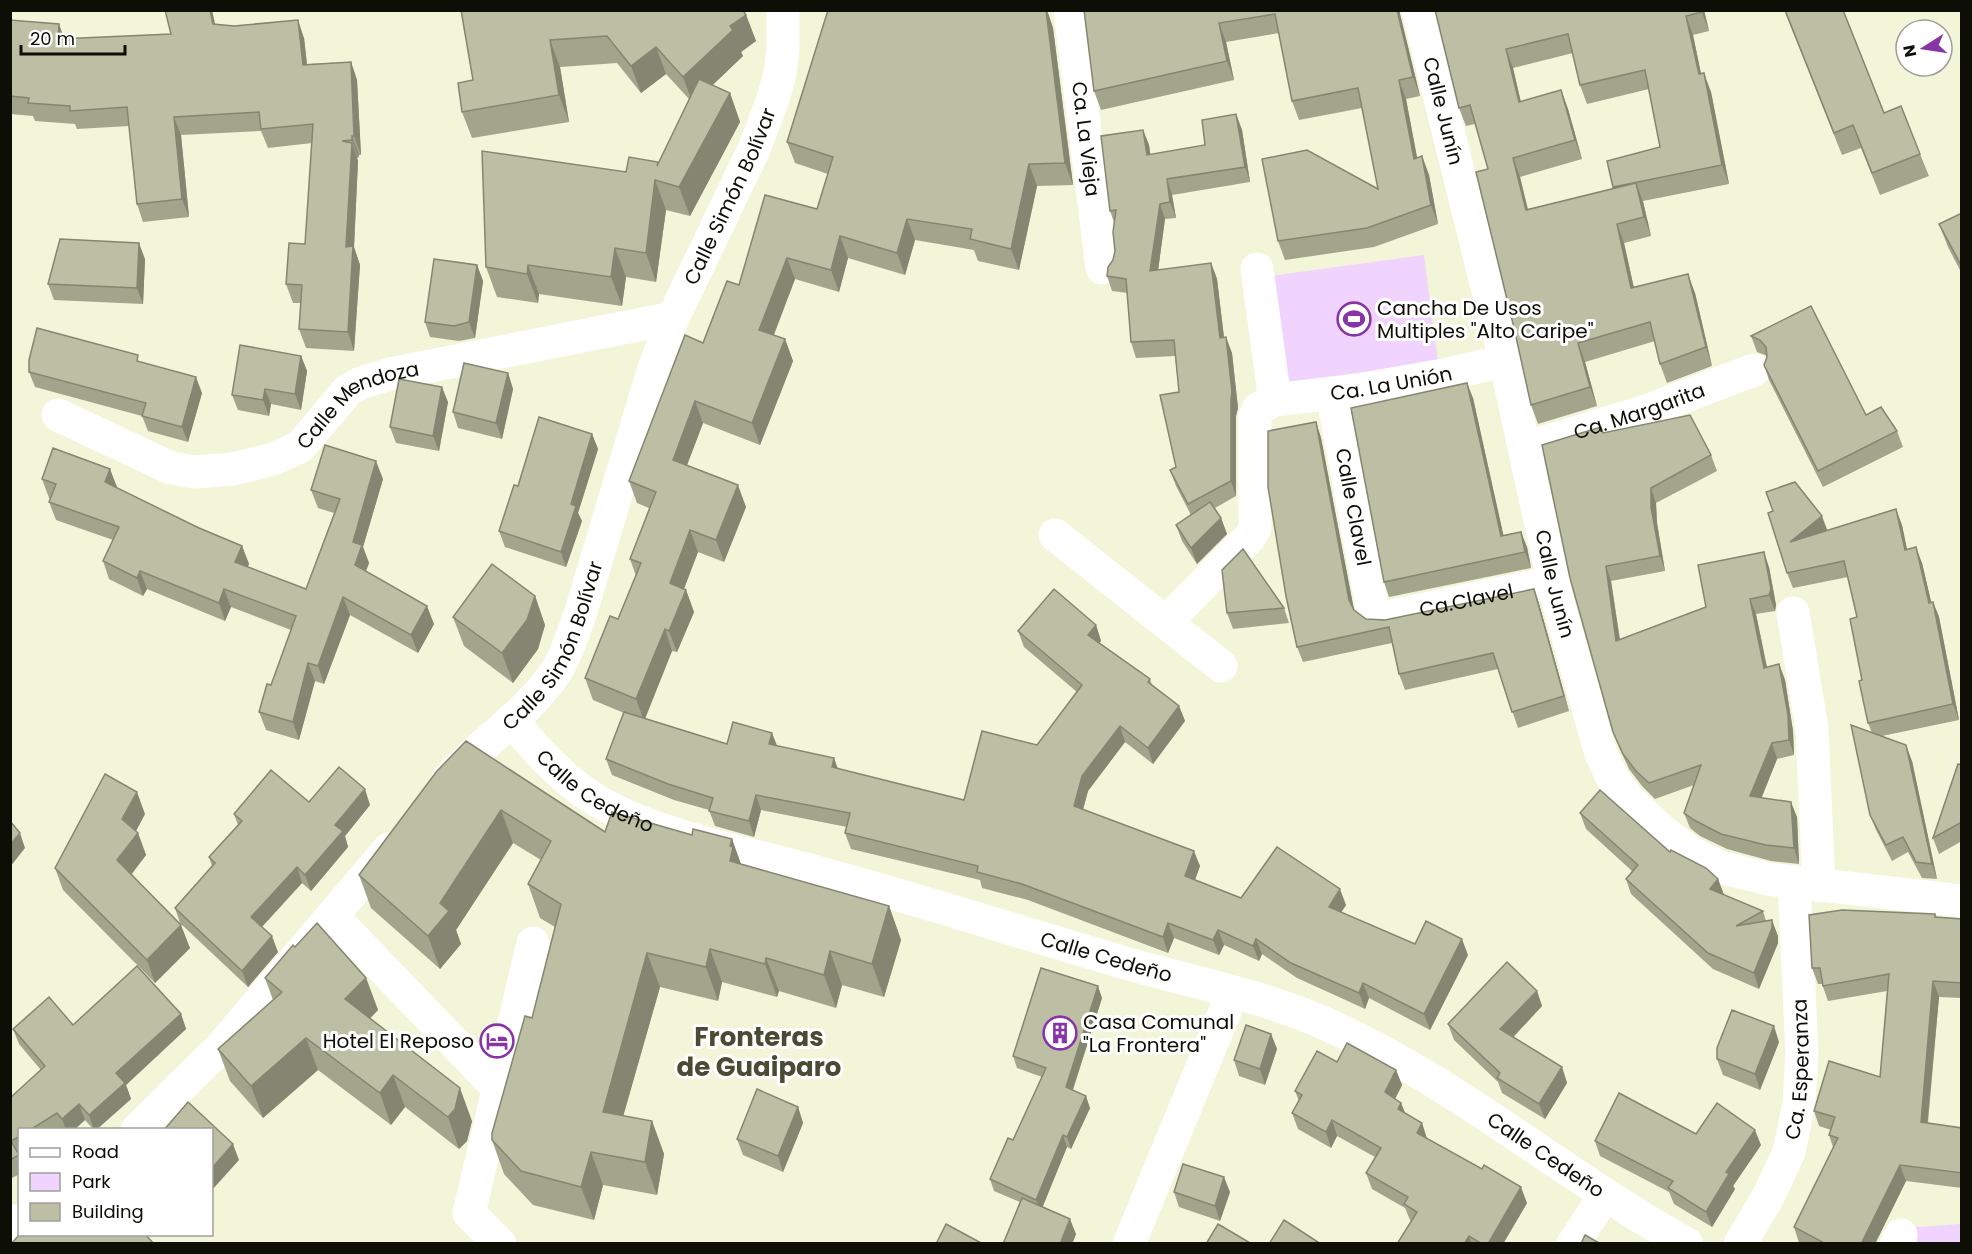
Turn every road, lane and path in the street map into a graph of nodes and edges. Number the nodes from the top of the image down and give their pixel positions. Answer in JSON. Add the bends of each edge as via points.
{"nodes":[{"id":1,"x":766,"y":10,"type":"edge"},
{"id":2,"x":783,"y":10,"type":"edge"},
{"id":3,"x":1070,"y":10,"type":"edge"},
{"id":4,"x":1418,"y":10,"type":"edge"},
{"id":5,"x":783,"y":50,"type":"junction"},
{"id":6,"x":1102,"y":268,"type":"dead end"},
{"id":7,"x":1257,"y":269,"type":"dead end"},
{"id":8,"x":673,"y":318,"type":"junction"},
{"id":9,"x":1505,"y":361,"type":"junction"},
{"id":10,"x":1754,"y":370,"type":"dead end"},
{"id":11,"x":1332,"y":393,"type":"junction"},
{"id":12,"x":1275,"y":400,"type":"junction"},
{"id":13,"x":58,"y":415,"type":"dead end"},
{"id":14,"x":1525,"y":448,"type":"junction"},
{"id":15,"x":1055,"y":535,"type":"dead end"},
{"id":16,"x":1554,"y":582,"type":"junction"},
{"id":17,"x":1793,"y":613,"type":"dead end"},
{"id":18,"x":1378,"y":617,"type":"joint"},
{"id":19,"x":1166,"y":622,"type":"junction"},
{"id":20,"x":1221,"y":666,"type":"dead end"},
{"id":21,"x":511,"y":720,"type":"junction"},
{"id":22,"x":428,"y":800,"type":"edge"},
{"id":23,"x":407,"y":826,"type":"edge"},
{"id":24,"x":1807,"y":884,"type":"junction"},
{"id":25,"x":1962,"y":900,"type":"edge"},
{"id":26,"x":332,"y":916,"type":"junction"},
{"id":27,"x":533,"y":943,"type":"dead end"},
{"id":28,"x":1233,"y":992,"type":"junction"},
{"id":29,"x":499,"y":1089,"type":"junction"},
{"id":30,"x":139,"y":1128,"type":"edge"},
{"id":31,"x":1605,"y":1195,"type":"junction"},
{"id":32,"x":500,"y":1244,"type":"edge"},
{"id":33,"x":1129,"y":1244,"type":"edge"},
{"id":34,"x":1573,"y":1244,"type":"edge"},
{"id":35,"x":1687,"y":1244,"type":"edge"},
{"id":36,"x":1740,"y":1244,"type":"edge"}],
"edges":[{"from":1,"to":5,"type":"street"},
{"from":2,"to":5,"type":"street","name":"Calle Simón Bolívar"},
{"from":3,"to":6,"type":"street","name":"Ca. La Vieja"},
{"from":4,"to":9,"type":"street","name":"Calle Junín"},
{"from":5,"to":8,"type":"street","name":"Calle Simón Bolívar","via":[[772,102],[753,149]]},
{"from":7,"to":12,"type":"street"},
{"from":8,"to":13,"type":"street","name":"Calle Mendoza","via":[[361,383],[348,390],[300,447],[233,469],[195,472],[171,468]]},
{"from":8,"to":21,"type":"street","name":"Calle Simón Bolívar","via":[[566,653],[543,688]]},
{"from":9,"to":11,"type":"street","name":"Ca. La Unión"},
{"from":9,"to":14,"type":"street","name":"Calle Junín"},
{"from":10,"to":14,"type":"street","name":"Ca. Margarita","via":[[1646,411]]},
{"from":11,"to":12,"type":"street","name":"Ca. La Unión"},
{"from":11,"to":18,"type":"street","name":"Calle Clavel","via":[[1373,612]]},
{"from":12,"to":19,"type":"street","via":[[1258,409],[1255,416],[1255,528]]},
{"from":14,"to":16,"type":"street","name":"Calle Junín"},
{"from":15,"to":19,"type":"street"},
{"from":16,"to":18,"type":"street","name":"Ca.Clavel"},
{"from":16,"to":24,"type":"street","name":"Calle Junín","via":[[1601,754],[1628,799],[1690,852],[1720,867]]},
{"from":17,"to":24,"type":"street","name":"Ca. Esperanza","via":[[1812,729]]},
{"from":19,"to":20,"type":"street"},
{"from":21,"to":22,"type":"street","name":"Calle Simón Bolívar"},
{"from":21,"to":28,"type":"street","name":"Calle Cedeño","via":[[590,796],[664,830]]},
{"from":23,"to":26,"type":"street"},
{"from":24,"to":25,"type":"street","name":"Calle Junín"},
{"from":24,"to":36,"type":"street","name":"Ca. Esperanza","via":[[1799,1104],[1789,1152]]},
{"from":26,"to":29,"type":"street"},
{"from":26,"to":30,"type":"street","via":[[221,1047]]},
{"from":27,"to":29,"type":"street"},
{"from":28,"to":31,"type":"street","name":"Calle Cedeño","via":[[1316,1020],[1418,1071]]},
{"from":28,"to":33,"type":"street"},
{"from":29,"to":32,"type":"street","via":[[470,1213]]},
{"from":31,"to":34,"type":"street"},
{"from":31,"to":35,"type":"street","name":"Calle Cedeño"}]}
